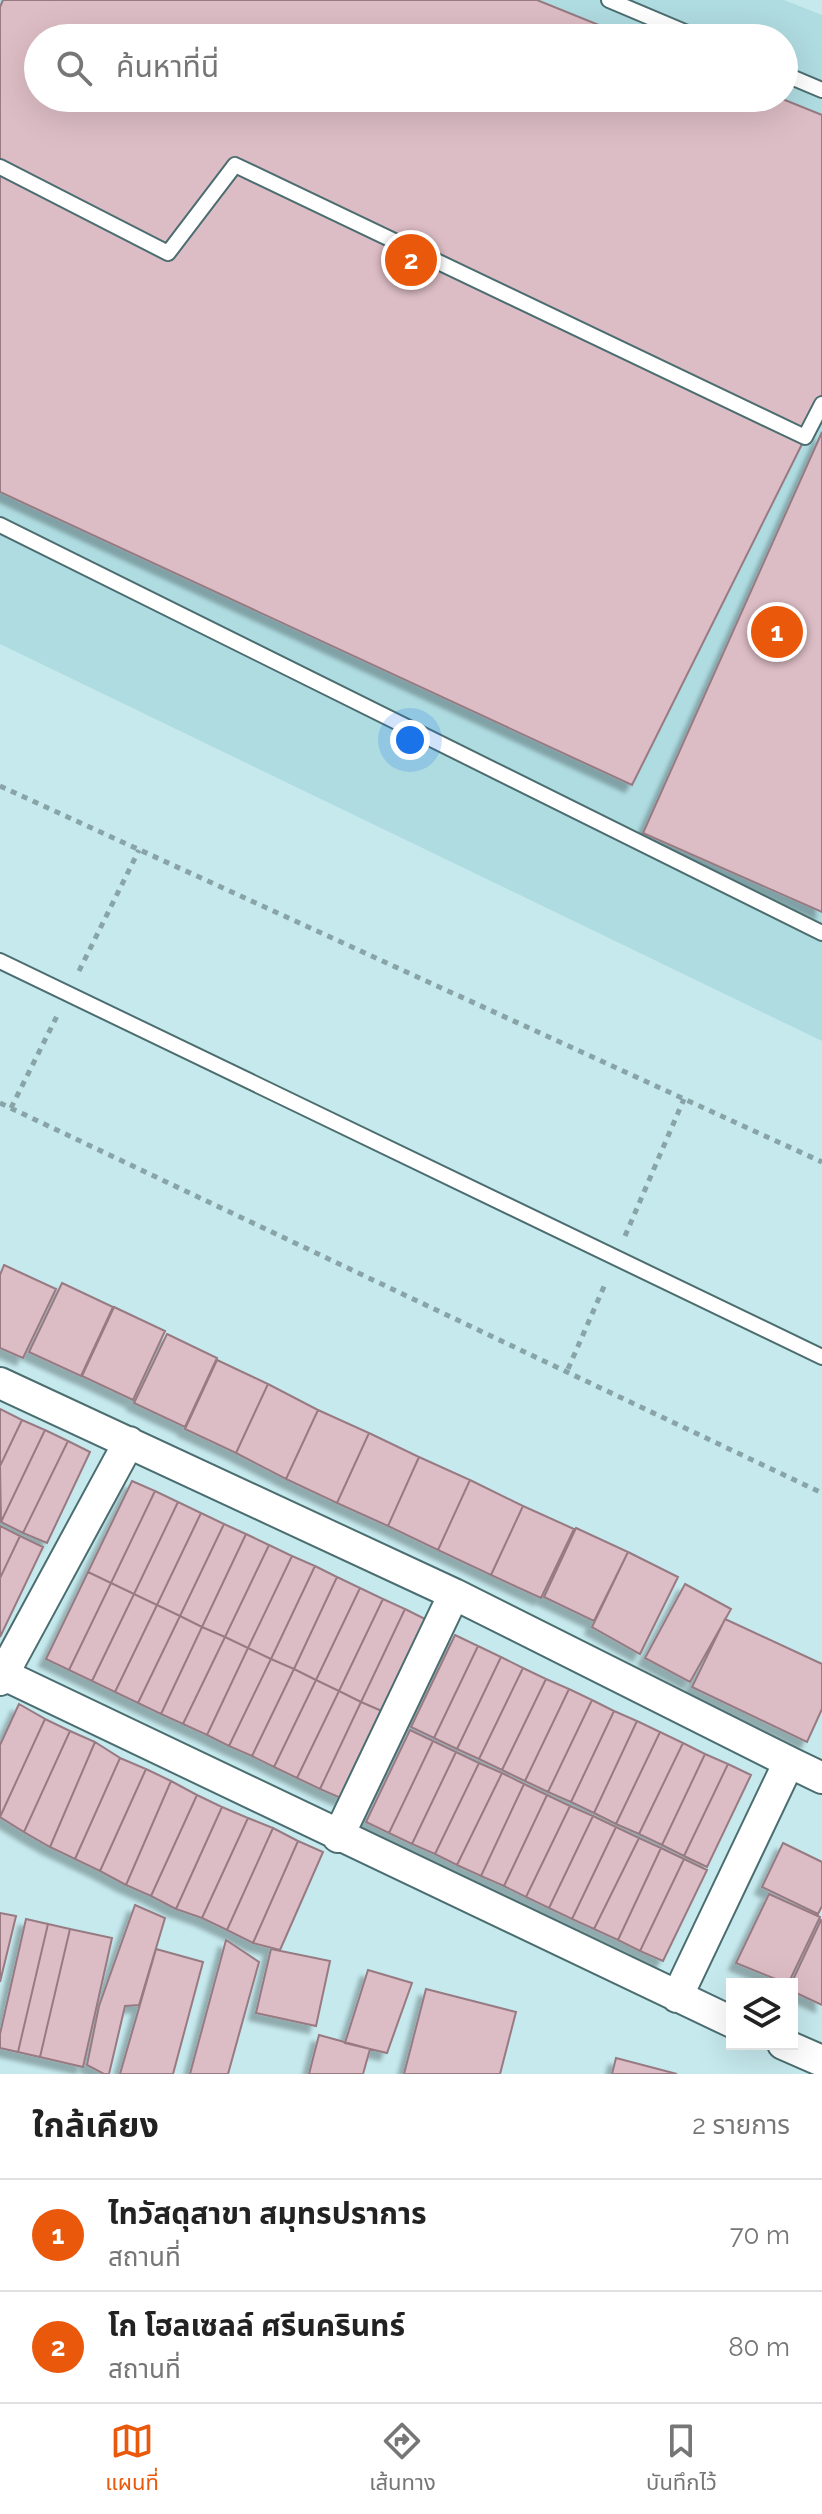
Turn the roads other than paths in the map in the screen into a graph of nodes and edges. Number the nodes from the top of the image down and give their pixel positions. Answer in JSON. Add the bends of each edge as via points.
{"nodes":[{"id":1,"x":609,"y":0,"type":"edge"},
{"id":2,"x":666,"y":24,"type":"edge"},
{"id":3,"x":798,"y":80,"type":"edge"},
{"id":4,"x":822,"y":90,"type":"edge"},
{"id":5,"x":0,"y":167,"type":"edge"},
{"id":6,"x":822,"y":404,"type":"edge"},
{"id":7,"x":0,"y":525,"type":"edge"},
{"id":8,"x":822,"y":933,"type":"edge"},
{"id":9,"x":0,"y":961,"type":"edge"},
{"id":10,"x":822,"y":1357,"type":"edge"},
{"id":11,"x":0,"y":1383,"type":"edge"},
{"id":12,"x":129,"y":1442,"type":"junction"},
{"id":13,"x":454,"y":1594,"type":"junction"},
{"id":14,"x":1,"y":1676,"type":"edge"},
{"id":15,"x":789,"y":1762,"type":"junction"},
{"id":16,"x":822,"y":1778,"type":"edge"},
{"id":17,"x":338,"y":1837,"type":"junction"},
{"id":18,"x":677,"y":1997,"type":"junction"},
{"id":19,"x":726,"y":2019,"type":"edge"},
{"id":20,"x":797,"y":2050,"type":"edge"},
{"id":21,"x":822,"y":2061,"type":"edge"}],
"edges":[{"from":1,"to":2,"type":"lane"},
{"from":3,"to":4,"type":"lane"},
{"from":5,"to":6,"type":"lane","via":[[168,253],[235,165],[805,437]]},
{"from":7,"to":8,"type":"lane"},
{"from":9,"to":10,"type":"lane"},
{"from":11,"to":12,"type":"street"},
{"from":12,"to":13,"type":"street"},
{"from":12,"to":14,"type":"street"},
{"from":13,"to":15,"type":"street"},
{"from":13,"to":17,"type":"street"},
{"from":14,"to":17,"type":"street"},
{"from":15,"to":16,"type":"street"},
{"from":15,"to":18,"type":"street"},
{"from":17,"to":18,"type":"street"},
{"from":18,"to":19,"type":"street"},
{"from":20,"to":21,"type":"street"}]}
